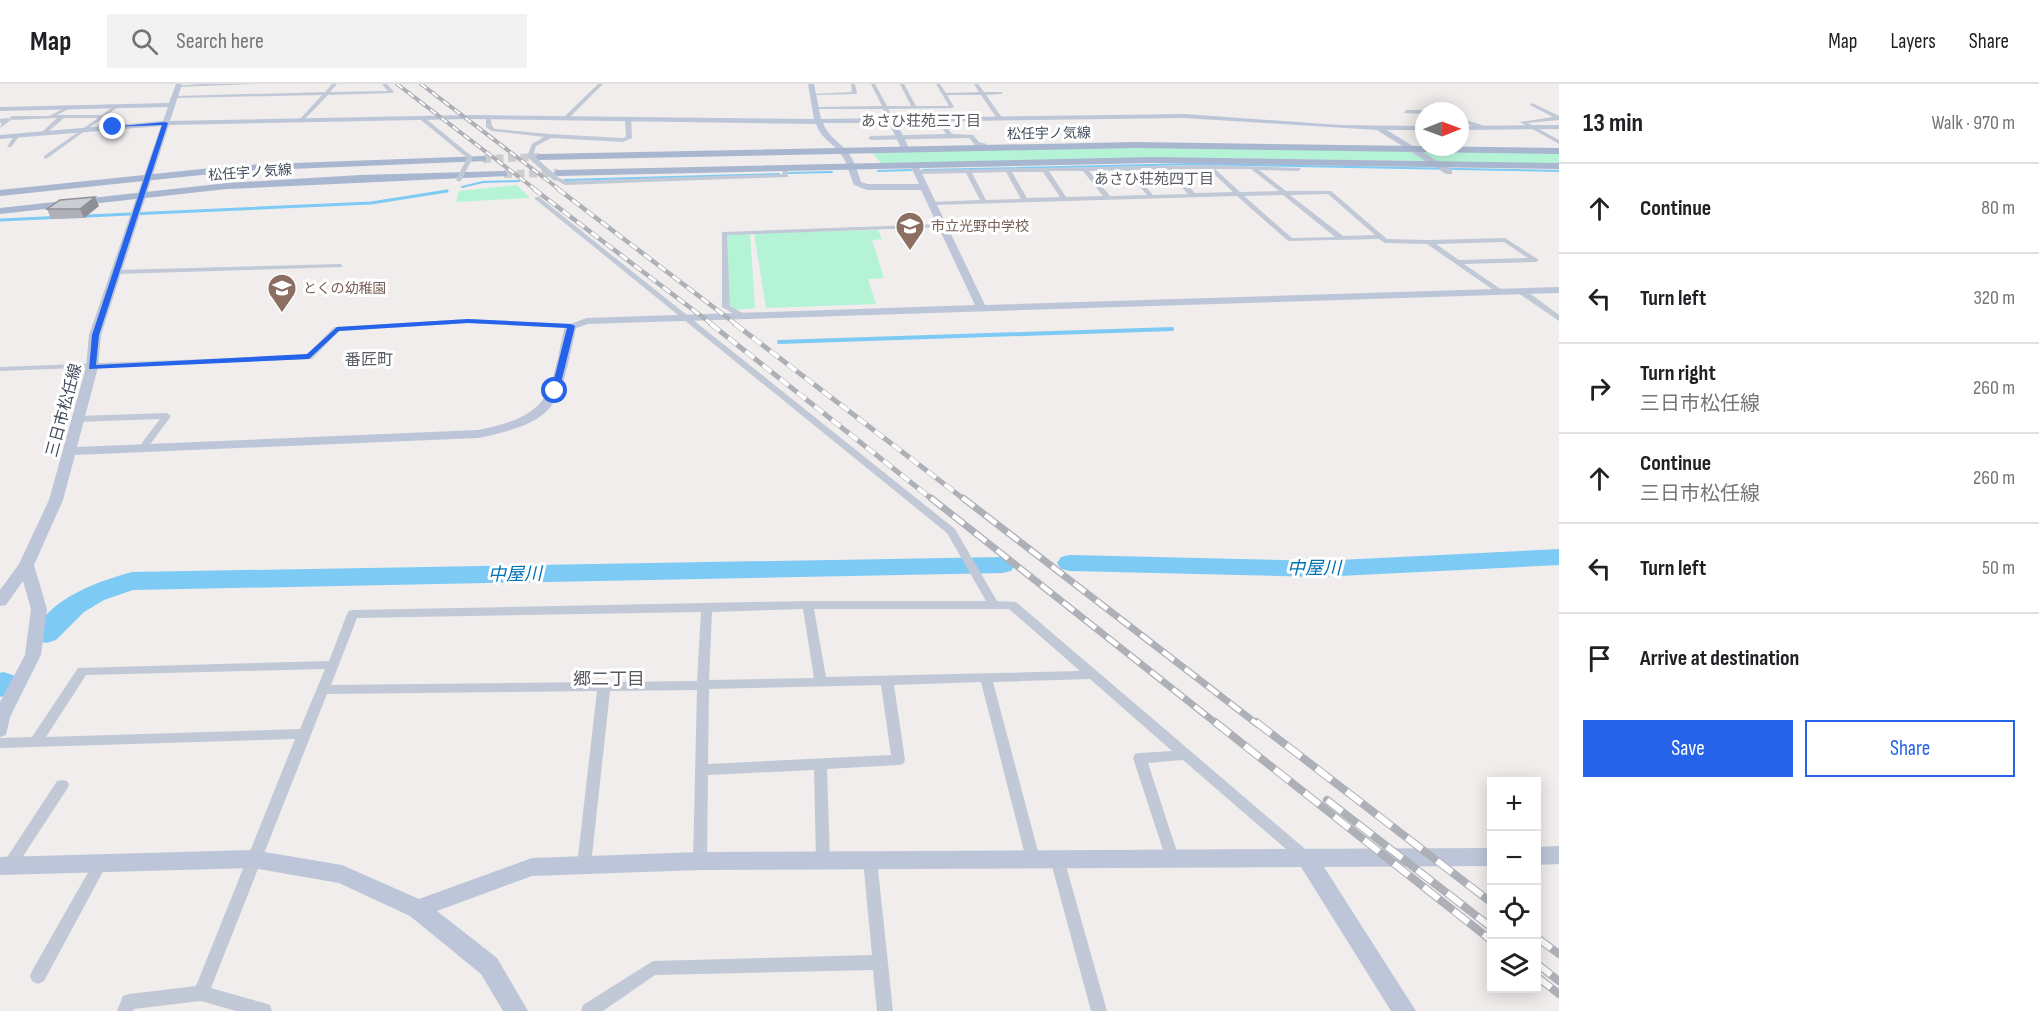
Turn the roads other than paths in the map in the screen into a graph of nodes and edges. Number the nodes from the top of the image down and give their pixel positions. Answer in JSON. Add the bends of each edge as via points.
{"nodes":[{"id":1,"x":227,"y":84,"type":"edge"},
{"id":2,"x":252,"y":84,"type":"edge"},
{"id":3,"x":335,"y":84,"type":"edge"},
{"id":4,"x":384,"y":84,"type":"edge"},
{"id":5,"x":601,"y":84,"type":"edge"},
{"id":6,"x":810,"y":84,"type":"edge"},
{"id":7,"x":853,"y":84,"type":"edge"},
{"id":8,"x":873,"y":84,"type":"edge"},
{"id":9,"x":902,"y":84,"type":"edge"},
{"id":10,"x":938,"y":84,"type":"edge"},
{"id":11,"x":975,"y":84,"type":"edge"},
{"id":12,"x":178,"y":85,"type":"edge"},
{"id":13,"x":982,"y":93,"type":"junction"},
{"id":14,"x":1001,"y":93,"type":"dead end"},
{"id":15,"x":324,"y":94,"type":"junction"},
{"id":16,"x":812,"y":94,"type":"junction"},
{"id":17,"x":848,"y":94,"type":"junction"},
{"id":18,"x":944,"y":94,"type":"junction"},
{"id":19,"x":213,"y":96,"type":"junction"},
{"id":20,"x":173,"y":101,"type":"junction"},
{"id":21,"x":1532,"y":104,"type":"dead end"},
{"id":22,"x":116,"y":107,"type":"junction"},
{"id":23,"x":952,"y":107,"type":"junction"},
{"id":24,"x":67,"y":108,"type":"junction"},
{"id":25,"x":814,"y":108,"type":"junction"},
{"id":26,"x":853,"y":108,"type":"junction"},
{"id":27,"x":885,"y":108,"type":"junction"},
{"id":28,"x":915,"y":108,"type":"junction"},
{"id":29,"x":0,"y":109,"type":"edge"},
{"id":30,"x":28,"y":109,"type":"junction"},
{"id":31,"x":1559,"y":109,"type":"edge"},
{"id":32,"x":1545,"y":110,"type":"junction"},
{"id":33,"x":1406,"y":112,"type":"dead end"},
{"id":34,"x":1415,"y":112,"type":"edge"},
{"id":35,"x":103,"y":116,"type":"junction"},
{"id":36,"x":50,"y":117,"type":"junction"},
{"id":37,"x":62,"y":117,"type":"junction"},
{"id":38,"x":488,"y":117,"type":"junction"},
{"id":39,"x":567,"y":117,"type":"junction"},
{"id":40,"x":1559,"y":118,"type":"edge"},
{"id":41,"x":10,"y":119,"type":"junction"},
{"id":42,"x":423,"y":119,"type":"junction"},
{"id":43,"x":628,"y":119,"type":"junction"},
{"id":44,"x":959,"y":119,"type":"junction"},
{"id":45,"x":1000,"y":119,"type":"junction"},
{"id":46,"x":940,"y":120,"type":"junction"},
{"id":47,"x":0,"y":121,"type":"edge"},
{"id":48,"x":301,"y":121,"type":"junction"},
{"id":49,"x":892,"y":121,"type":"junction"},
{"id":50,"x":818,"y":122,"type":"junction"},
{"id":51,"x":165,"y":123,"type":"junction"},
{"id":52,"x":1469,"y":123,"type":"edge"},
{"id":53,"x":0,"y":126,"type":"edge"},
{"id":54,"x":1559,"y":127,"type":"edge"},
{"id":55,"x":1378,"y":128,"type":"junction"},
{"id":56,"x":1415,"y":128,"type":"edge"},
{"id":57,"x":1469,"y":128,"type":"edge"},
{"id":58,"x":1486,"y":128,"type":"junction"},
{"id":59,"x":1532,"y":128,"type":"junction"},
{"id":60,"x":85,"y":129,"type":"junction"},
{"id":61,"x":44,"y":133,"type":"junction"},
{"id":62,"x":17,"y":135,"type":"junction"},
{"id":63,"x":550,"y":136,"type":"junction"},
{"id":64,"x":950,"y":136,"type":"junction"},
{"id":65,"x":0,"y":137,"type":"edge"},
{"id":66,"x":629,"y":138,"type":"junction"},
{"id":67,"x":871,"y":138,"type":"dead end"},
{"id":68,"x":900,"y":138,"type":"junction"},
{"id":69,"x":1559,"y":142,"type":"edge"},
{"id":70,"x":984,"y":144,"type":"dead end"},
{"id":71,"x":9,"y":146,"type":"dead end"},
{"id":72,"x":1411,"y":148,"type":"junction"},
{"id":73,"x":906,"y":150,"type":"junction"},
{"id":74,"x":843,"y":151,"type":"junction"},
{"id":75,"x":1559,"y":151,"type":"edge"},
{"id":76,"x":630,"y":155,"type":"junction"},
{"id":77,"x":46,"y":156,"type":"dead end"},
{"id":78,"x":535,"y":157,"type":"junction"},
{"id":79,"x":483,"y":159,"type":"tunnel mouth"},
{"id":80,"x":852,"y":166,"type":"junction"},
{"id":81,"x":1559,"y":166,"type":"edge"},
{"id":82,"x":1210,"y":167,"type":"junction"},
{"id":83,"x":915,"y":168,"type":"junction"},
{"id":84,"x":1166,"y":168,"type":"junction"},
{"id":85,"x":1254,"y":168,"type":"junction"},
{"id":86,"x":1442,"y":168,"type":"junction"},
{"id":87,"x":1084,"y":169,"type":"junction"},
{"id":88,"x":1127,"y":169,"type":"junction"},
{"id":89,"x":1298,"y":169,"type":"dead end"},
{"id":90,"x":1045,"y":170,"type":"junction"},
{"id":91,"x":968,"y":171,"type":"junction"},
{"id":92,"x":1008,"y":171,"type":"junction"},
{"id":93,"x":504,"y":174,"type":"tunnel mouth"},
{"id":94,"x":150,"y":176,"type":"junction"},
{"id":95,"x":557,"y":176,"type":"joint"},
{"id":96,"x":459,"y":179,"type":"dead end"},
{"id":97,"x":924,"y":187,"type":"junction"},
{"id":98,"x":1284,"y":193,"type":"junction"},
{"id":99,"x":0,"y":194,"type":"edge"},
{"id":100,"x":1238,"y":194,"type":"junction"},
{"id":101,"x":143,"y":195,"type":"junction"},
{"id":102,"x":1194,"y":196,"type":"junction"},
{"id":103,"x":1152,"y":197,"type":"junction"},
{"id":104,"x":537,"y":198,"type":"dead end"},
{"id":105,"x":1107,"y":198,"type":"junction"},
{"id":106,"x":1065,"y":200,"type":"junction"},
{"id":107,"x":1026,"y":201,"type":"junction"},
{"id":108,"x":984,"y":202,"type":"junction"},
{"id":109,"x":932,"y":203,"type":"junction"},
{"id":110,"x":0,"y":211,"type":"edge"},
{"id":111,"x":942,"y":226,"type":"junction"},
{"id":112,"x":1381,"y":237,"type":"junction"},
{"id":113,"x":1341,"y":238,"type":"junction"},
{"id":114,"x":1429,"y":242,"type":"junction"},
{"id":115,"x":1458,"y":262,"type":"junction"},
{"id":116,"x":340,"y":266,"type":"dead end"},
{"id":117,"x":117,"y":272,"type":"junction"},
{"id":118,"x":1559,"y":290,"type":"edge"},
{"id":119,"x":1521,"y":291,"type":"junction"},
{"id":120,"x":1499,"y":292,"type":"junction"},
{"id":121,"x":981,"y":307,"type":"junction"},
{"id":122,"x":742,"y":315,"type":"junction"},
{"id":123,"x":686,"y":317,"type":"junction"},
{"id":124,"x":1559,"y":319,"type":"edge"},
{"id":125,"x":571,"y":326,"type":"junction"},
{"id":126,"x":92,"y":367,"type":"junction"},
{"id":127,"x":0,"y":369,"type":"edge"},
{"id":128,"x":78,"y":419,"type":"junction"},
{"id":129,"x":143,"y":448,"type":"junction"},
{"id":130,"x":70,"y":451,"type":"junction"},
{"id":131,"x":26,"y":565,"type":"junction"},
{"id":132,"x":0,"y":601,"type":"edge"},
{"id":133,"x":808,"y":605,"type":"junction"},
{"id":134,"x":994,"y":605,"type":"junction"},
{"id":135,"x":707,"y":608,"type":"junction"},
{"id":136,"x":333,"y":665,"type":"junction"},
{"id":137,"x":1093,"y":675,"type":"junction"},
{"id":138,"x":986,"y":678,"type":"junction"},
{"id":139,"x":887,"y":681,"type":"junction"},
{"id":140,"x":821,"y":682,"type":"junction"},
{"id":141,"x":703,"y":686,"type":"junction"},
{"id":142,"x":604,"y":687,"type":"junction"},
{"id":143,"x":323,"y":690,"type":"junction"},
{"id":144,"x":0,"y":730,"type":"edge"},
{"id":145,"x":304,"y":734,"type":"junction"},
{"id":146,"x":36,"y":742,"type":"junction"},
{"id":147,"x":0,"y":743,"type":"edge"},
{"id":148,"x":1186,"y":755,"type":"junction"},
{"id":149,"x":820,"y":764,"type":"junction"},
{"id":150,"x":702,"y":770,"type":"junction"},
{"id":151,"x":62,"y":784,"type":"dead end"},
{"id":152,"x":1559,"y":855,"type":"edge"},
{"id":153,"x":1541,"y":856,"type":"edge"},
{"id":154,"x":1487,"y":857,"type":"edge"},
{"id":155,"x":1172,"y":858,"type":"junction"},
{"id":156,"x":1307,"y":858,"type":"junction"},
{"id":157,"x":1033,"y":859,"type":"junction"},
{"id":158,"x":1057,"y":859,"type":"junction"},
{"id":159,"x":252,"y":860,"type":"junction"},
{"id":160,"x":823,"y":860,"type":"junction"},
{"id":161,"x":870,"y":860,"type":"junction"},
{"id":162,"x":700,"y":861,"type":"junction"},
{"id":163,"x":100,"y":864,"type":"junction"},
{"id":164,"x":584,"y":865,"type":"junction"},
{"id":165,"x":4,"y":866,"type":"edge"},
{"id":166,"x":418,"y":909,"type":"junction"},
{"id":167,"x":880,"y":962,"type":"junction"},
{"id":168,"x":38,"y":976,"type":"dead end"},
{"id":169,"x":201,"y":993,"type":"junction"},
{"id":170,"x":124,"y":1011,"type":"edge"},
{"id":171,"x":264,"y":1011,"type":"edge"},
{"id":172,"x":516,"y":1011,"type":"edge"},
{"id":173,"x":590,"y":1011,"type":"edge"},
{"id":174,"x":885,"y":1011,"type":"edge"},
{"id":175,"x":1099,"y":1011,"type":"edge"},
{"id":176,"x":1404,"y":1011,"type":"edge"}],
"edges":[{"from":1,"to":2,"type":"street"},
{"from":1,"to":12,"type":"street"},
{"from":1,"to":19,"type":"street"},
{"from":3,"to":15,"type":"street"},
{"from":4,"to":15,"type":"street","via":[[392,92]]},
{"from":5,"to":39,"type":"street"},
{"from":6,"to":16,"type":"street"},
{"from":7,"to":17,"type":"street","via":[[855,93]]},
{"from":8,"to":27,"type":"street"},
{"from":9,"to":28,"type":"street"},
{"from":10,"to":18,"type":"street"},
{"from":11,"to":13,"type":"street"},
{"from":12,"to":20,"type":"street","name":"三日市松任線"},
{"from":13,"to":14,"type":"street"},
{"from":13,"to":18,"type":"street"},
{"from":13,"to":45,"type":"street"},
{"from":15,"to":19,"type":"street"},
{"from":15,"to":48,"type":"street"},
{"from":16,"to":17,"type":"street"},
{"from":16,"to":25,"type":"street"},
{"from":17,"to":26,"type":"street"},
{"from":18,"to":23,"type":"street"},
{"from":19,"to":20,"type":"street"},
{"from":20,"to":22,"type":"street"},
{"from":20,"to":51,"type":"street","name":"三日市松任線"},
{"from":21,"to":32,"type":"street"},
{"from":22,"to":24,"type":"street"},
{"from":22,"to":35,"type":"street"},
{"from":23,"to":28,"type":"street"},
{"from":23,"to":44,"type":"street"},
{"from":24,"to":30,"type":"street"},
{"from":24,"to":36,"type":"street"},
{"from":25,"to":26,"type":"street"},
{"from":25,"to":50,"type":"street"},
{"from":26,"to":27,"type":"street"},
{"from":27,"to":28,"type":"street"},
{"from":27,"to":49,"type":"street"},
{"from":29,"to":30,"type":"street"},
{"from":30,"to":41,"type":"street"},
{"from":31,"to":32,"type":"street"},
{"from":32,"to":40,"type":"street"},
{"from":33,"to":34,"type":"street"},
{"from":35,"to":37,"type":"street"},
{"from":35,"to":60,"type":"street"},
{"from":36,"to":37,"type":"street"},
{"from":36,"to":41,"type":"street"},
{"from":37,"to":61,"type":"street"},
{"from":38,"to":39,"type":"street"},
{"from":38,"to":42,"type":"street"},
{"from":38,"to":63,"type":"street","via":[[489,127],[494,130]]},
{"from":39,"to":43,"type":"street"},
{"from":40,"to":59,"type":"street","via":[[1523,122]]},
{"from":41,"to":47,"type":"street"},
{"from":41,"to":53,"type":"street"},
{"from":42,"to":48,"type":"street"},
{"from":42,"to":96,"type":"street","bridge":true,"via":[[470,159]]},
{"from":43,"to":50,"type":"street"},
{"from":43,"to":66,"type":"street"},
{"from":44,"to":45,"type":"street"},
{"from":44,"to":46,"type":"street"},
{"from":45,"to":55,"type":"street","via":[[1184,116]]},
{"from":46,"to":49,"type":"street"},
{"from":46,"to":64,"type":"street"},
{"from":48,"to":51,"type":"street"},
{"from":49,"to":50,"type":"street"},
{"from":49,"to":68,"type":"street"},
{"from":50,"to":74,"type":"street","via":[[824,135]]},
{"from":51,"to":60,"type":"street"},
{"from":51,"to":94,"type":"street","name":"三日市松任線"},
{"from":52,"to":58,"type":"street"},
{"from":54,"to":59,"type":"street"},
{"from":55,"to":56,"type":"street"},
{"from":55,"to":72,"type":"street"},
{"from":57,"to":58,"type":"street"},
{"from":58,"to":59,"type":"street"},
{"from":59,"to":69,"type":"street"},
{"from":60,"to":61,"type":"street"},
{"from":60,"to":77,"type":"street"},
{"from":61,"to":62,"type":"street"},
{"from":62,"to":65,"type":"street"},
{"from":62,"to":71,"type":"street"},
{"from":63,"to":66,"type":"street"},
{"from":63,"to":78,"type":"street","via":[[534,145]]},
{"from":64,"to":68,"type":"street"},
{"from":64,"to":70,"type":"street","via":[[971,136],[977,144]]},
{"from":66,"to":76,"type":"street"},
{"from":67,"to":68,"type":"street"},
{"from":68,"to":73,"type":"street"},
{"from":72,"to":73,"type":"main road","name":"松任宇ノ気線","via":[[1157,145]]},
{"from":72,"to":75,"type":"main road","name":"松任宇ノ気線"},
{"from":72,"to":86,"type":"street"},
{"from":73,"to":74,"type":"main road","name":"松任宇ノ気線"},
{"from":74,"to":76,"type":"main road","name":"松任宇ノ気線"},
{"from":74,"to":80,"type":"street"},
{"from":76,"to":78,"type":"main road","name":"松任宇ノ気線"},
{"from":78,"to":95,"type":"street","bridge":true},
{"from":79,"to":94,"type":"main road","name":"松任宇ノ気線","via":[[333,163]]},
{"from":80,"to":83,"type":"main road","name":"松任宇ノ気線"},
{"from":80,"to":95,"type":"main road","name":"松任宇ノ気線"},
{"from":80,"to":97,"type":"street","via":[[857,183],[867,187]]},
{"from":81,"to":86,"type":"main road","name":"松任宇ノ気線"},
{"from":82,"to":84,"type":"street"},
{"from":82,"to":85,"type":"street"},
{"from":82,"to":100,"type":"street"},
{"from":83,"to":86,"type":"main road","name":"松任宇ノ気線","via":[[1196,160]]},
{"from":83,"to":91,"type":"street"},
{"from":83,"to":97,"type":"street"},
{"from":84,"to":88,"type":"street"},
{"from":84,"to":102,"type":"street"},
{"from":85,"to":89,"type":"street"},
{"from":85,"to":98,"type":"street"},
{"from":87,"to":88,"type":"street"},
{"from":87,"to":90,"type":"street"},
{"from":87,"to":105,"type":"street"},
{"from":88,"to":103,"type":"street"},
{"from":90,"to":92,"type":"street"},
{"from":90,"to":106,"type":"street"},
{"from":91,"to":92,"type":"street"},
{"from":91,"to":108,"type":"street"},
{"from":92,"to":107,"type":"street"},
{"from":93,"to":101,"type":"main road","name":"松任宇ノ気線","via":[[337,179]]},
{"from":94,"to":99,"type":"main road","name":"松任宇ノ気線"},
{"from":94,"to":101,"type":"street","name":"三日市松任線"},
{"from":97,"to":109,"type":"street"},
{"from":98,"to":100,"type":"street"},
{"from":98,"to":112,"type":"street","via":[[1329,192]]},
{"from":98,"to":113,"type":"street"},
{"from":100,"to":102,"type":"street"},
{"from":100,"to":113,"type":"street","via":[[1290,240]]},
{"from":101,"to":110,"type":"main road","name":"松任宇ノ気線"},
{"from":101,"to":117,"type":"street","name":"三日市松任線"},
{"from":102,"to":103,"type":"street"},
{"from":103,"to":105,"type":"street"},
{"from":104,"to":123,"type":"street"},
{"from":105,"to":106,"type":"street"},
{"from":106,"to":107,"type":"street"},
{"from":107,"to":108,"type":"street"},
{"from":108,"to":109,"type":"street"},
{"from":109,"to":111,"type":"street"},
{"from":111,"to":121,"type":"street"},
{"from":111,"to":122,"type":"street","via":[[724,233],[726,307]]},
{"from":112,"to":113,"type":"street"},
{"from":112,"to":114,"type":"street","via":[[1385,241]]},
{"from":114,"to":115,"type":"street"},
{"from":114,"to":115,"type":"street","via":[[1505,240],[1536,260]]},
{"from":115,"to":120,"type":"street"},
{"from":116,"to":117,"type":"street"},
{"from":117,"to":126,"type":"street","name":"三日市松任線","via":[[95,335]]},
{"from":118,"to":119,"type":"street"},
{"from":119,"to":120,"type":"street"},
{"from":119,"to":124,"type":"street"},
{"from":120,"to":121,"type":"street"},
{"from":121,"to":122,"type":"street"},
{"from":122,"to":123,"type":"street"},
{"from":123,"to":125,"type":"street","via":[[587,321]]},
{"from":123,"to":134,"type":"street","via":[[951,531]]},
{"from":125,"to":126,"type":"street","via":[[468,321],[337,329],[309,357]]},
{"from":125,"to":129,"type":"street","via":[[549,407],[533,420],[507,430]]},
{"from":126,"to":127,"type":"street"},
{"from":126,"to":128,"type":"street","name":"三日市松任線"},
{"from":128,"to":129,"type":"street","via":[[167,416]]},
{"from":128,"to":130,"type":"street","name":"三日市松任線"},
{"from":129,"to":130,"type":"street"},
{"from":130,"to":131,"type":"street","name":"三日市松任線","via":[[56,500]]},
{"from":131,"to":132,"type":"street","name":"三日市松任線"},
{"from":131,"to":144,"type":"street","via":[[39,609],[33,655],[1,717]]},
{"from":133,"to":134,"type":"street"},
{"from":133,"to":135,"type":"street"},
{"from":133,"to":140,"type":"street"},
{"from":134,"to":137,"type":"street","via":[[1012,605]]},
{"from":135,"to":136,"type":"street","via":[[353,614]]},
{"from":135,"to":141,"type":"street"},
{"from":136,"to":143,"type":"street"},
{"from":136,"to":146,"type":"street","via":[[82,671]]},
{"from":137,"to":138,"type":"street"},
{"from":137,"to":148,"type":"street"},
{"from":138,"to":139,"type":"street"},
{"from":138,"to":157,"type":"street"},
{"from":139,"to":140,"type":"street"},
{"from":139,"to":149,"type":"street","via":[[898,760]]},
{"from":140,"to":141,"type":"street"},
{"from":141,"to":142,"type":"street"},
{"from":141,"to":150,"type":"street"},
{"from":142,"to":143,"type":"street"},
{"from":142,"to":164,"type":"street"},
{"from":143,"to":145,"type":"street"},
{"from":145,"to":146,"type":"street"},
{"from":145,"to":159,"type":"street"},
{"from":146,"to":147,"type":"street"},
{"from":148,"to":155,"type":"street","via":[[1140,758]]},
{"from":148,"to":156,"type":"street"},
{"from":149,"to":150,"type":"street"},
{"from":149,"to":160,"type":"street"},
{"from":150,"to":162,"type":"street"},
{"from":151,"to":165,"type":"street"},
{"from":152,"to":153,"type":"street"},
{"from":154,"to":156,"type":"street"},
{"from":155,"to":156,"type":"street"},
{"from":155,"to":158,"type":"street"},
{"from":156,"to":176,"type":"street"},
{"from":157,"to":158,"type":"street"},
{"from":157,"to":161,"type":"street"},
{"from":158,"to":175,"type":"street"},
{"from":159,"to":163,"type":"street"},
{"from":159,"to":166,"type":"street","via":[[342,874]]},
{"from":159,"to":169,"type":"street"},
{"from":160,"to":161,"type":"street"},
{"from":160,"to":162,"type":"street"},
{"from":161,"to":167,"type":"street"},
{"from":162,"to":164,"type":"street"},
{"from":163,"to":165,"type":"street"},
{"from":163,"to":168,"type":"street"},
{"from":164,"to":166,"type":"street","via":[[532,867]]},
{"from":166,"to":172,"type":"street","via":[[489,966]]},
{"from":167,"to":173,"type":"street","via":[[653,968]]},
{"from":167,"to":174,"type":"street"},
{"from":169,"to":170,"type":"street","via":[[129,1002]]},
{"from":169,"to":171,"type":"street"}]}
